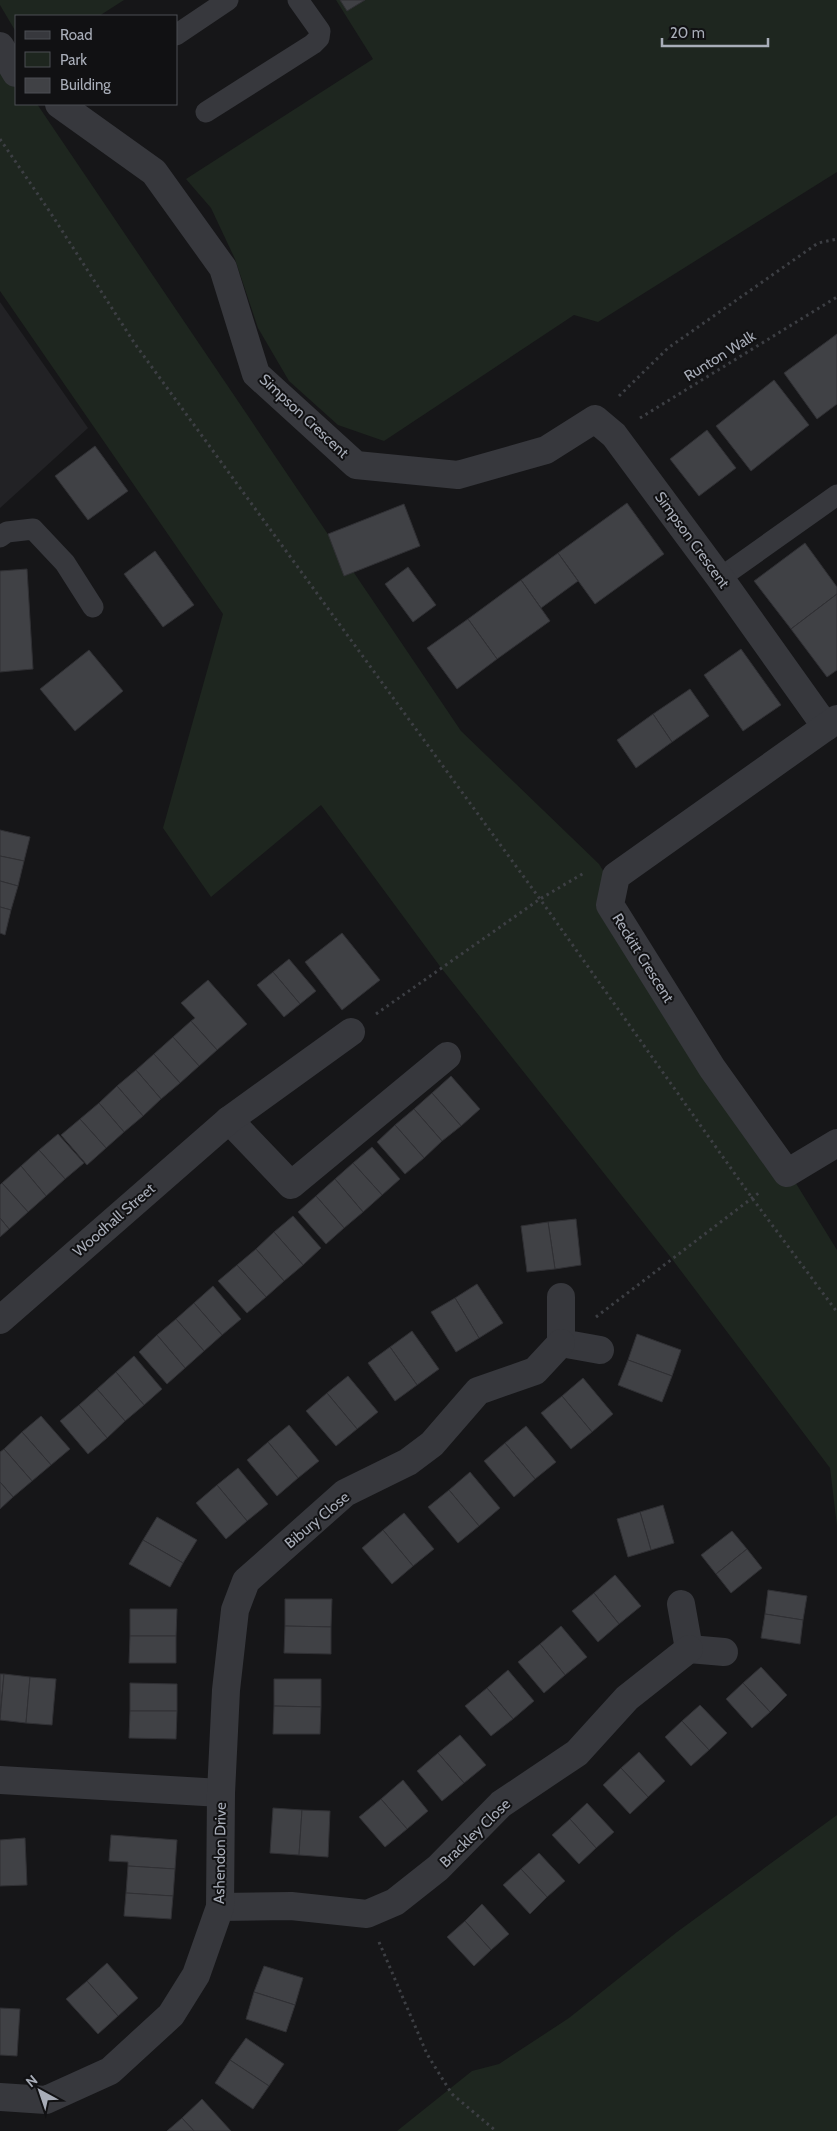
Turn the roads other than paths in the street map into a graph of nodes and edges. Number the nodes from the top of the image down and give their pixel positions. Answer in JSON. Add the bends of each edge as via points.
{"nodes":[{"id":1,"x":228,"y":0,"type":"edge"},
{"id":2,"x":298,"y":0,"type":"edge"},
{"id":3,"x":178,"y":34,"type":"edge"},
{"id":4,"x":0,"y":46,"type":"edge"},
{"id":5,"x":15,"y":71,"type":"edge"},
{"id":6,"x":67,"y":106,"type":"edge"},
{"id":7,"x":206,"y":112,"type":"dead end"},
{"id":8,"x":837,"y":495,"type":"edge"},
{"id":9,"x":0,"y":537,"type":"edge"},
{"id":10,"x":720,"y":578,"type":"junction"},
{"id":11,"x":93,"y":607,"type":"dead end"},
{"id":12,"x":832,"y":723,"type":"edge"},
{"id":13,"x":351,"y":1032,"type":"road end"},
{"id":14,"x":447,"y":1056,"type":"dead end"},
{"id":15,"x":229,"y":1120,"type":"junction"},
{"id":16,"x":837,"y":1143,"type":"edge"},
{"id":17,"x":561,"y":1297,"type":"dead end"},
{"id":18,"x":0,"y":1320,"type":"edge"},
{"id":19,"x":561,"y":1343,"type":"junction"},
{"id":20,"x":600,"y":1350,"type":"dead end"},
{"id":21,"x":681,"y":1604,"type":"dead end"},
{"id":22,"x":689,"y":1649,"type":"junction"},
{"id":23,"x":724,"y":1652,"type":"dead end"},
{"id":24,"x":0,"y":1780,"type":"edge"},
{"id":25,"x":221,"y":1793,"type":"junction"},
{"id":26,"x":220,"y":1907,"type":"junction"},
{"id":27,"x":0,"y":2097,"type":"edge"}],
"edges":[{"from":1,"to":3,"type":"lane"},
{"from":2,"to":7,"type":"lane","via":[[320,31],[319,38]]},
{"from":4,"to":5,"type":"street"},
{"from":6,"to":10,"type":"street","name":"Simpson Crescent","via":[[154,172],[223,268],[256,374],[356,465],[458,475],[546,450],[604,427]]},
{"from":8,"to":10,"type":"lane"},
{"from":9,"to":11,"type":"lane","via":[[7,532],[33,529],[65,563]]},
{"from":10,"to":12,"type":"street","name":"Simpson Crescent"},
{"from":12,"to":16,"type":"street","name":"Reckitt Crescent","via":[[616,876],[610,905],[712,1068],[787,1173]]},
{"from":13,"to":15,"type":"street","name":"Woodhall Street"},
{"from":14,"to":15,"type":"street","via":[[291,1185]]},
{"from":15,"to":18,"type":"street","name":"Woodhall Street"},
{"from":17,"to":19,"type":"street"},
{"from":19,"to":20,"type":"street"},
{"from":19,"to":25,"type":"street","name":"Bibury Close","via":[[535,1371],[478,1391],[432,1444],[408,1462],[345,1493],[246,1581],[235,1610],[226,1690]]},
{"from":21,"to":22,"type":"street"},
{"from":22,"to":23,"type":"street"},
{"from":22,"to":26,"type":"street","name":"Brackley Close","via":[[627,1698],[577,1753],[501,1804],[438,1868],[395,1902],[367,1914],[291,1906]]},
{"from":24,"to":25,"type":"street","name":"Ashendon Drive"},
{"from":25,"to":26,"type":"street","name":"Ashendon Drive"},
{"from":26,"to":27,"type":"street","name":"Ashendon Drive","via":[[196,1975],[172,2015],[110,2071],[46,2100]]}]}
